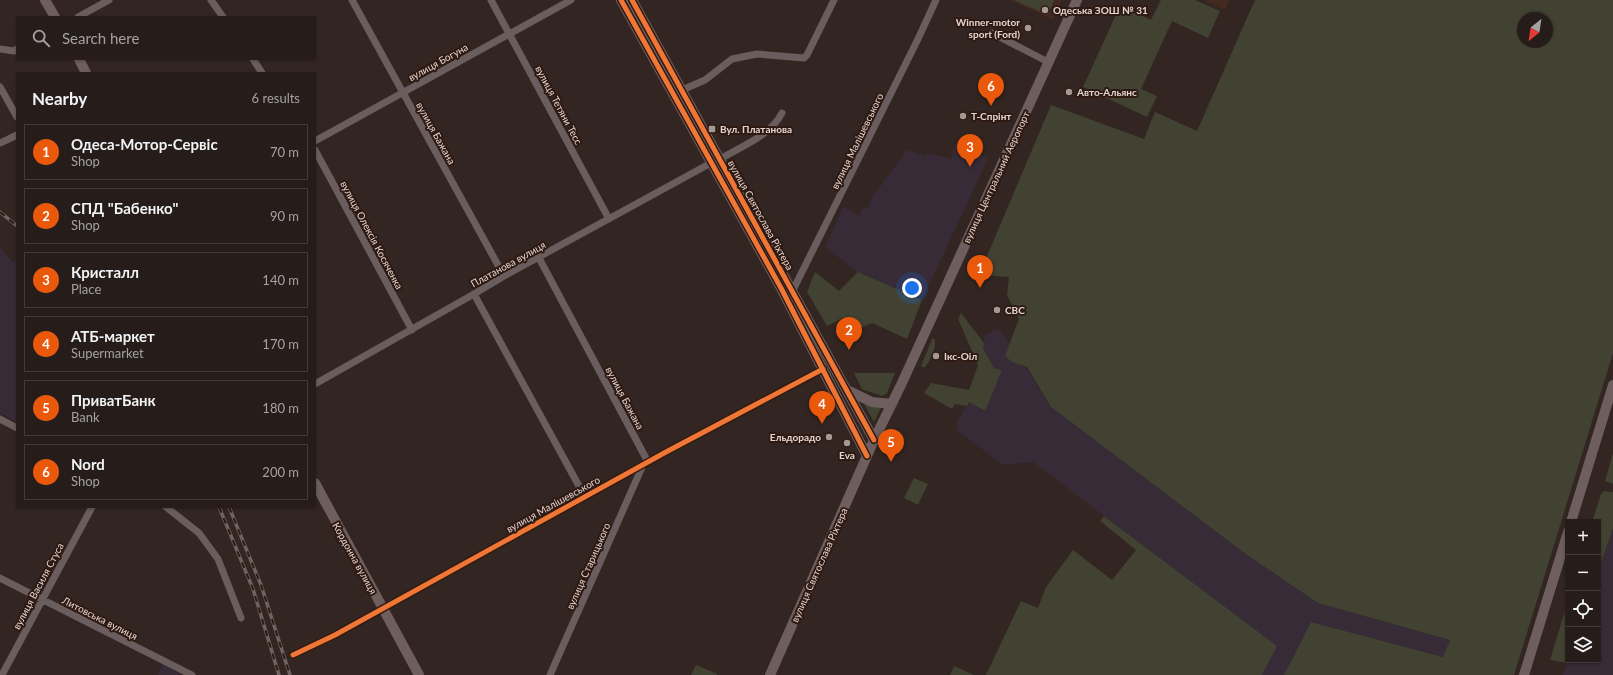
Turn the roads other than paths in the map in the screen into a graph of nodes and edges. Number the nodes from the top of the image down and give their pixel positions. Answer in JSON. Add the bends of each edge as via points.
{"nodes":[{"id":1,"x":45,"y":0,"type":"edge"},
{"id":2,"x":108,"y":0,"type":"edge"},
{"id":3,"x":211,"y":0,"type":"edge"},
{"id":4,"x":352,"y":0,"type":"edge"},
{"id":5,"x":491,"y":0,"type":"edge"},
{"id":6,"x":571,"y":0,"type":"edge"},
{"id":7,"x":621,"y":0,"type":"edge"},
{"id":8,"x":632,"y":0,"type":"edge"},
{"id":9,"x":834,"y":0,"type":"edge"},
{"id":10,"x":936,"y":0,"type":"edge"},
{"id":11,"x":1077,"y":0,"type":"edge"},
{"id":12,"x":54,"y":16,"type":"edge"},
{"id":13,"x":80,"y":16,"type":"edge"},
{"id":14,"x":222,"y":16,"type":"edge"},
{"id":15,"x":992,"y":33,"type":"dead end"},
{"id":16,"x":509,"y":34,"type":"junction"},
{"id":17,"x":0,"y":49,"type":"edge"},
{"id":18,"x":16,"y":50,"type":"edge"},
{"id":19,"x":80,"y":60,"type":"edge"},
{"id":20,"x":254,"y":60,"type":"edge"},
{"id":21,"x":1048,"y":62,"type":"junction"},
{"id":22,"x":86,"y":72,"type":"edge"},
{"id":23,"x":261,"y":72,"type":"edge"},
{"id":24,"x":0,"y":87,"type":"edge"},
{"id":25,"x":682,"y":90,"type":"junction"},
{"id":26,"x":402,"y":93,"type":"junction"},
{"id":27,"x":782,"y":113,"type":"dead end"},
{"id":28,"x":16,"y":115,"type":"edge"},
{"id":29,"x":16,"y":135,"type":"edge"},
{"id":30,"x":316,"y":140,"type":"edge"},
{"id":31,"x":0,"y":143,"type":"edge"},
{"id":32,"x":316,"y":152,"type":"edge"},
{"id":33,"x":716,"y":161,"type":"junction"},
{"id":34,"x":609,"y":219,"type":"junction"},
{"id":35,"x":540,"y":258,"type":"junction"},
{"id":36,"x":504,"y":276,"type":"junction"},
{"id":37,"x":793,"y":290,"type":"junction"},
{"id":38,"x":474,"y":294,"type":"junction"},
{"id":39,"x":412,"y":330,"type":"junction"},
{"id":40,"x":823,"y":369,"type":"junction"},
{"id":41,"x":316,"y":383,"type":"edge"},
{"id":42,"x":1613,"y":385,"type":"edge"},
{"id":43,"x":848,"y":390,"type":"junction"},
{"id":44,"x":892,"y":404,"type":"junction"},
{"id":45,"x":0,"y":419,"type":"edge"},
{"id":46,"x":16,"y":427,"type":"edge"},
{"id":47,"x":874,"y":440,"type":"junction"},
{"id":48,"x":867,"y":456,"type":"junction"},
{"id":49,"x":646,"y":463,"type":"junction"},
{"id":50,"x":316,"y":484,"type":"edge"},
{"id":51,"x":585,"y":497,"type":"junction"},
{"id":52,"x":91,"y":508,"type":"edge"},
{"id":53,"x":167,"y":508,"type":"edge"},
{"id":54,"x":1572,"y":519,"type":"edge"},
{"id":55,"x":1565,"y":542,"type":"edge"},
{"id":56,"x":0,"y":578,"type":"edge"},
{"id":57,"x":41,"y":599,"type":"junction"},
{"id":58,"x":382,"y":609,"type":"junction"},
{"id":59,"x":241,"y":618,"type":"dead end"},
{"id":60,"x":293,"y":655,"type":"dead end"},
{"id":61,"x":2,"y":675,"type":"edge"},
{"id":62,"x":192,"y":675,"type":"edge"},
{"id":63,"x":419,"y":675,"type":"edge"},
{"id":64,"x":550,"y":675,"type":"edge"},
{"id":65,"x":770,"y":675,"type":"edge"},
{"id":66,"x":1524,"y":675,"type":"edge"}],
"edges":[{"from":1,"to":12,"type":"main road"},
{"from":2,"to":13,"type":"street"},
{"from":3,"to":14,"type":"street"},
{"from":4,"to":26,"type":"street","name":"вулиця Бажана"},
{"from":5,"to":16,"type":"street","name":"вулиця Тетяни Тесс"},
{"from":6,"to":16,"type":"street","name":"вулиця Богуна"},
{"from":7,"to":33,"type":"main road","name":"вулиця Святослава Ріхтера"},
{"from":8,"to":25,"type":"main road","name":"вулиця Святослава Ріхтера"},
{"from":9,"to":25,"type":"street","via":[[804,58],[757,54],[732,59],[705,80]]},
{"from":10,"to":37,"type":"street","name":"вулиця Малішевського"},
{"from":11,"to":21,"type":"main road","name":"вулиця Центральний Аеропорт"},
{"from":15,"to":21,"type":"street"},
{"from":16,"to":26,"type":"street","name":"вулиця Богуна"},
{"from":16,"to":34,"type":"street","name":"вулиця Тетяни Тесс"},
{"from":17,"to":18,"type":"street"},
{"from":19,"to":22,"type":"main road"},
{"from":20,"to":23,"type":"street"},
{"from":21,"to":44,"type":"main road","name":"вулиця Центральний Аеропорт"},
{"from":24,"to":28,"type":"street"},
{"from":25,"to":33,"type":"main road","name":"вулиця Святослава Ріхтера"},
{"from":26,"to":30,"type":"street","name":"вулиця Богуна"},
{"from":26,"to":36,"type":"street","name":"вулиця Бажана"},
{"from":27,"to":33,"type":"street","name":"Платанова вулиця","via":[[777,123],[767,132]]},
{"from":29,"to":31,"type":"street"},
{"from":32,"to":39,"type":"street","name":"вулиця Олексія Косяченка"},
{"from":33,"to":34,"type":"street","name":"Платанова вулиця"},
{"from":33,"to":37,"type":"main road","name":"вулиця Святослава Ріхтера"},
{"from":33,"to":40,"type":"main road","name":"вулиця Святослава Ріхтера"},
{"from":34,"to":35,"type":"street","name":"Платанова вулиця"},
{"from":35,"to":36,"type":"street","name":"Платанова вулиця"},
{"from":35,"to":49,"type":"street","name":"вулиця Бажана"},
{"from":36,"to":38,"type":"street","name":"Платанова вулиця"},
{"from":37,"to":43,"type":"main road","name":"вулиця Святослава Ріхтера"},
{"from":38,"to":39,"type":"street","name":"Платанова вулиця"},
{"from":38,"to":51,"type":"street"},
{"from":39,"to":41,"type":"street","name":"Платанова вулиця"},
{"from":40,"to":48,"type":"main road","name":"вулиця Святослава Ріхтера"},
{"from":40,"to":49,"type":"street","name":"вулиця Малішевського"},
{"from":42,"to":54,"type":"main road"},
{"from":43,"to":44,"type":"main road","via":[[872,402]]},
{"from":43,"to":47,"type":"main road","name":"вулиця Святослава Ріхтера"},
{"from":44,"to":47,"type":"main road","name":"вулиця Центральний Аеропорт"},
{"from":45,"to":46,"type":"street"},
{"from":47,"to":48,"type":"main road","name":"вулиця Святослава Ріхтера"},
{"from":48,"to":65,"type":"main road","name":"вулиця Святослава Ріхтера"},
{"from":49,"to":51,"type":"street","name":"вулиця Малішевського"},
{"from":49,"to":64,"type":"street","name":"вулиця Старицького"},
{"from":50,"to":58,"type":"main road","name":"Кордонна вулиця"},
{"from":51,"to":58,"type":"street","name":"вулиця Малішевського"},
{"from":52,"to":57,"type":"street","name":"вулиця Василя Стуса"},
{"from":53,"to":59,"type":"street","via":[[200,533],[218,559]]},
{"from":55,"to":66,"type":"main road"},
{"from":56,"to":57,"type":"street","name":"Литовська вулиця"},
{"from":57,"to":61,"type":"street","name":"вулиця Василя Стуса"},
{"from":57,"to":62,"type":"street","name":"Литовська вулиця"},
{"from":58,"to":60,"type":"street","name":"вулиця Малішевського"},
{"from":58,"to":63,"type":"main road","name":"Кордонна вулиця"}]}
